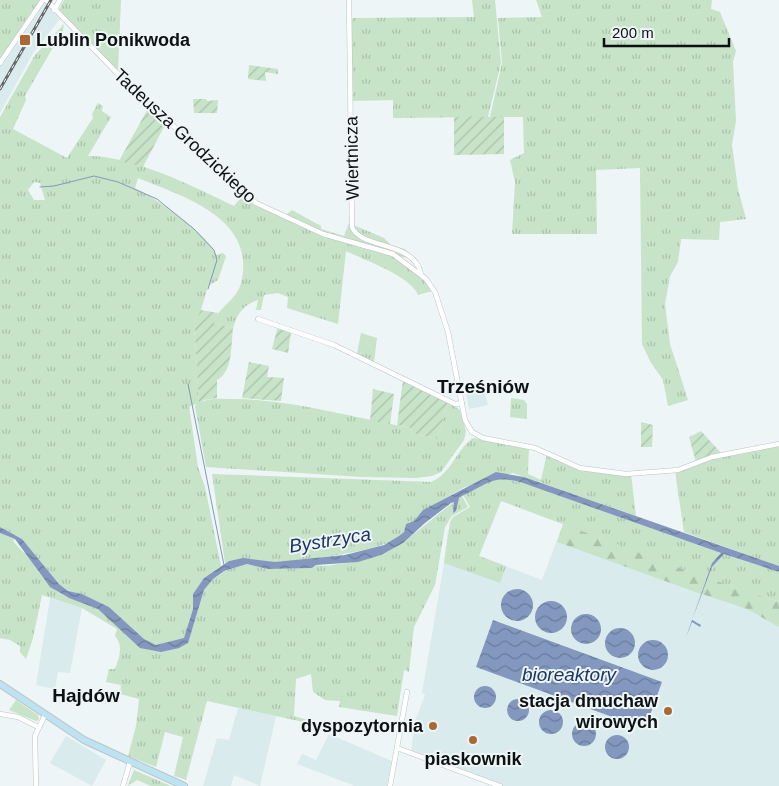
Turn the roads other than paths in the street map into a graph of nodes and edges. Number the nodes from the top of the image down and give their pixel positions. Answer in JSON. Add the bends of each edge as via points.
{"nodes":[{"id":1,"x":45,"y":0,"type":"edge"},
{"id":2,"x":60,"y":0,"type":"edge"},
{"id":3,"x":349,"y":0,"type":"edge"},
{"id":4,"x":54,"y":10,"type":"junction"},
{"id":5,"x":0,"y":62,"type":"edge"},
{"id":6,"x":421,"y":275,"type":"junction"},
{"id":7,"x":258,"y":319,"type":"dead end"},
{"id":8,"x":462,"y":403,"type":"junction"},
{"id":9,"x":779,"y":444,"type":"edge"},
{"id":10,"x":0,"y":684,"type":"edge"},
{"id":11,"x":406,"y":692,"type":"dead end"},
{"id":12,"x":0,"y":714,"type":"edge"},
{"id":13,"x":45,"y":715,"type":"junction"},
{"id":14,"x":38,"y":727,"type":"junction"},
{"id":15,"x":397,"y":748,"type":"junction"},
{"id":16,"x":130,"y":762,"type":"junction"},
{"id":17,"x":36,"y":786,"type":"edge"},
{"id":18,"x":123,"y":786,"type":"edge"},
{"id":19,"x":184,"y":786,"type":"edge"},
{"id":20,"x":390,"y":786,"type":"edge"},
{"id":21,"x":500,"y":786,"type":"edge"}],
"edges":[{"from":1,"to":4,"type":"street","name":"Tadeusza Grodzickiego"},
{"from":1,"to":5,"type":"street"},
{"from":2,"to":4,"type":"street"},
{"from":3,"to":6,"type":"street","name":"Wiertnicza","via":[[352,227],[361,237],[412,258]]},
{"from":4,"to":6,"type":"street","name":"Tadeusza Grodzickiego","via":[[256,203],[323,234],[390,253]]},
{"from":6,"to":8,"type":"street","name":"Tadeusza Grodzickiego","via":[[434,290],[446,326]]},
{"from":7,"to":8,"type":"street","via":[[334,345],[455,404]]},
{"from":8,"to":9,"type":"street","name":"Tadeusza Grodzickiego","via":[[468,426],[479,436],[526,445],[574,466],[605,471],[641,474],[675,471],[712,457]]},
{"from":10,"to":13,"type":"main road"},
{"from":11,"to":15,"type":"street"},
{"from":12,"to":14,"type":"street","via":[[18,717]]},
{"from":13,"to":14,"type":"street"},
{"from":13,"to":16,"type":"main road","via":[[84,740]]},
{"from":14,"to":17,"type":"street","via":[[34,742]]},
{"from":15,"to":20,"type":"street"},
{"from":15,"to":21,"type":"street"},
{"from":16,"to":18,"type":"street"},
{"from":16,"to":19,"type":"main road"}]}
